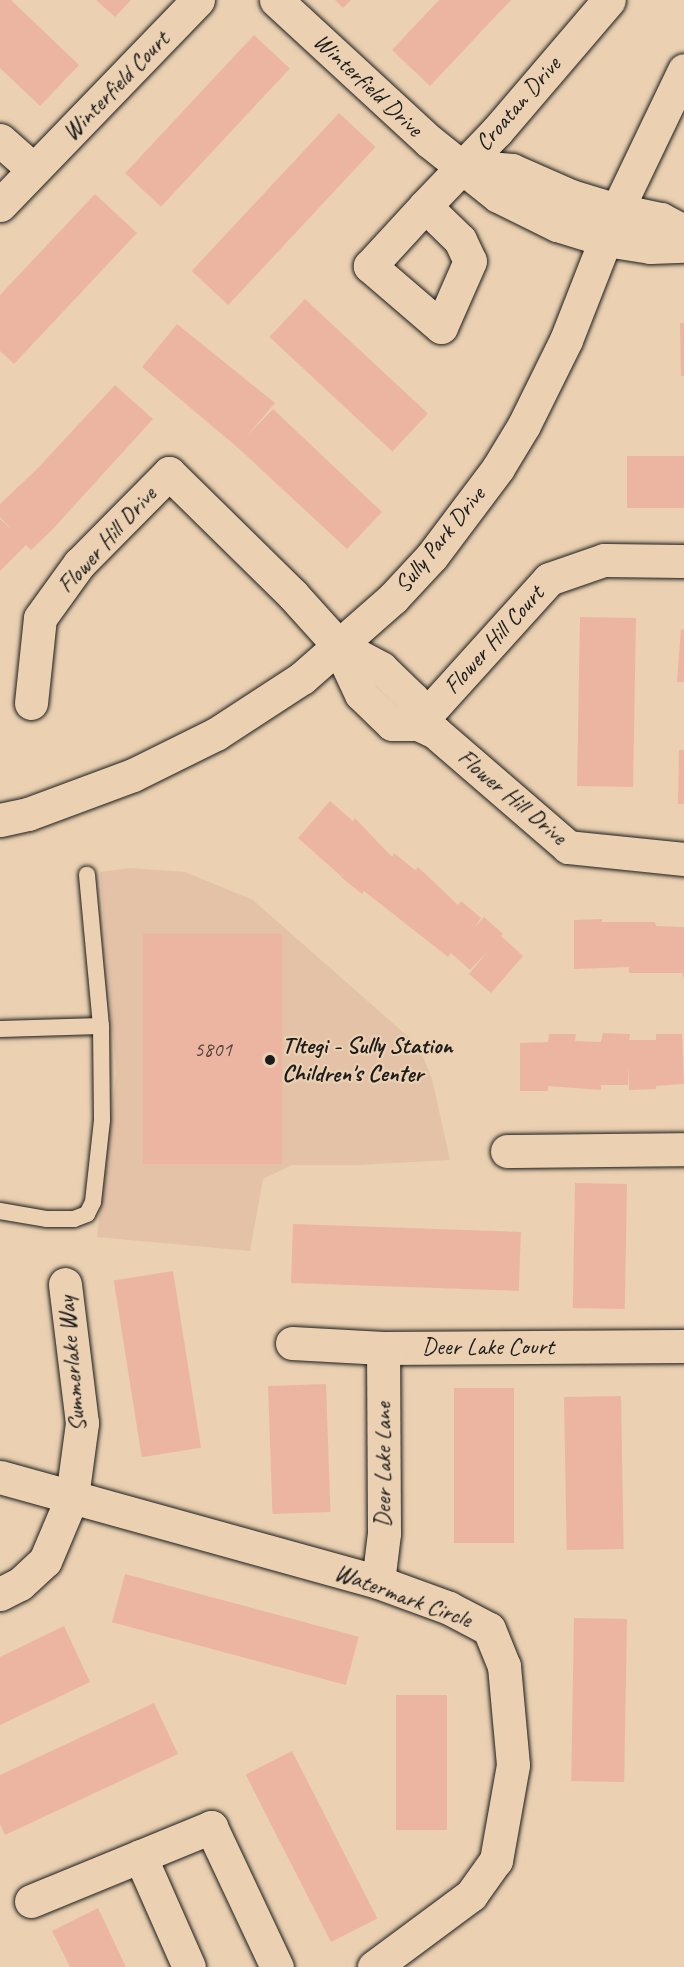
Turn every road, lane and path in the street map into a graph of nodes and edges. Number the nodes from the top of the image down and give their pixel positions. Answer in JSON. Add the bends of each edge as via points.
{"nodes":[{"id":1,"x":198,"y":0,"type":"edge"},
{"id":2,"x":276,"y":0,"type":"edge"},
{"id":3,"x":609,"y":0,"type":"edge"},
{"id":4,"x":684,"y":70,"type":"edge"},
{"id":5,"x":0,"y":140,"type":"edge"},
{"id":6,"x":464,"y":166,"type":"junction"},
{"id":7,"x":33,"y":169,"type":"junction"},
{"id":8,"x":0,"y":205,"type":"edge"},
{"id":9,"x":425,"y":206,"type":"dead end"},
{"id":10,"x":617,"y":210,"type":"junction"},
{"id":11,"x":684,"y":231,"type":"edge"},
{"id":12,"x":606,"y":240,"type":"junction"},
{"id":13,"x":684,"y":246,"type":"edge"},
{"id":14,"x":684,"y":561,"type":"edge"},
{"id":15,"x":338,"y":645,"type":"junction"},
{"id":16,"x":31,"y":703,"type":"dead end"},
{"id":17,"x":418,"y":724,"type":"junction"},
{"id":18,"x":0,"y":820,"type":"edge"},
{"id":19,"x":684,"y":859,"type":"edge"},
{"id":20,"x":87,"y":875,"type":"dead end"},
{"id":21,"x":101,"y":1026,"type":"junction"},
{"id":22,"x":0,"y":1029,"type":"edge"},
{"id":23,"x":684,"y":1149,"type":"edge"},
{"id":24,"x":507,"y":1151,"type":"dead end"},
{"id":25,"x":0,"y":1211,"type":"edge"},
{"id":26,"x":65,"y":1284,"type":"dead end"},
{"id":27,"x":292,"y":1343,"type":"dead end"},
{"id":28,"x":684,"y":1346,"type":"edge"},
{"id":29,"x":383,"y":1348,"type":"junction"},
{"id":30,"x":0,"y":1477,"type":"edge"},
{"id":31,"x":72,"y":1497,"type":"junction"},
{"id":32,"x":378,"y":1582,"type":"junction"},
{"id":33,"x":0,"y":1594,"type":"edge"},
{"id":34,"x":140,"y":1856,"type":"junction"},
{"id":35,"x":31,"y":1901,"type":"dead end"},
{"id":36,"x":189,"y":1967,"type":"edge"},
{"id":37,"x":276,"y":1967,"type":"edge"},
{"id":38,"x":375,"y":1967,"type":"edge"}],
"edges":[{"from":1,"to":7,"type":"street","name":"Winterfield Court"},
{"from":2,"to":6,"type":"street","name":"Winterfield Drive","via":[[429,141]]},
{"from":3,"to":6,"type":"street","name":"Croatan Drive"},
{"from":4,"to":10,"type":"street","name":"Sully Park Drive"},
{"from":5,"to":7,"type":"street"},
{"from":6,"to":9,"type":"street","name":"Croatan Drive"},
{"from":6,"to":10,"type":"street","via":[[512,170],[571,196]]},
{"from":6,"to":12,"type":"street","name":"Winterfield Drive","via":[[498,196],[557,225]]},
{"from":7,"to":8,"type":"street","name":"Winterfield Court"},
{"from":10,"to":11,"type":"street","via":[[661,219]]},
{"from":10,"to":12,"type":"street","name":"Sully Park Drive"},
{"from":12,"to":13,"type":"street","name":"Winterfield Drive","via":[[650,247]]},
{"from":12,"to":15,"type":"street","name":"Sully Park Drive","via":[[566,340],[498,468],[432,556],[393,598]]},
{"from":14,"to":17,"type":"street","name":"Flower Hill Court","via":[[604,560],[549,579]]},
{"from":15,"to":16,"type":"street","name":"Flower Hill Drive","via":[[169,473],[79,564],[40,618]]},
{"from":15,"to":17,"type":"street","name":"Flower Hill Drive","via":[[361,694],[384,717],[392,724]]},
{"from":15,"to":18,"type":"street","name":"Sully Park Drive","via":[[302,678],[216,734],[133,776],[28,814]]},
{"from":17,"to":19,"type":"street","name":"Flower Hill Drive","via":[[435,732],[568,848]]},
{"from":20,"to":21,"type":"lane"},
{"from":21,"to":22,"type":"lane"},
{"from":21,"to":25,"type":"lane","via":[[102,1120],[95,1191],[87,1214],[74,1219],[47,1219]]},
{"from":23,"to":24,"type":"street"},
{"from":26,"to":31,"type":"street","name":"Summerlake Way","via":[[82,1423]]},
{"from":27,"to":29,"type":"street","name":"Deer Lake Court"},
{"from":28,"to":29,"type":"street","name":"Deer Lake Court"},
{"from":29,"to":32,"type":"street","name":"Deer Lake Lane","via":[[384,1533]]},
{"from":30,"to":31,"type":"street","name":"Watermark Circle"},
{"from":31,"to":32,"type":"street","name":"Watermark Circle"},
{"from":31,"to":33,"type":"street","name":"Summerlake Way","via":[[45,1561],[20,1584]]},
{"from":32,"to":38,"type":"street","name":"Watermark Circle","via":[[449,1608],[489,1629],[504,1666],[513,1766],[496,1860],[471,1895]]},
{"from":34,"to":35,"type":"street"},
{"from":34,"to":36,"type":"street"},
{"from":34,"to":37,"type":"street","via":[[211,1827]]}]}
